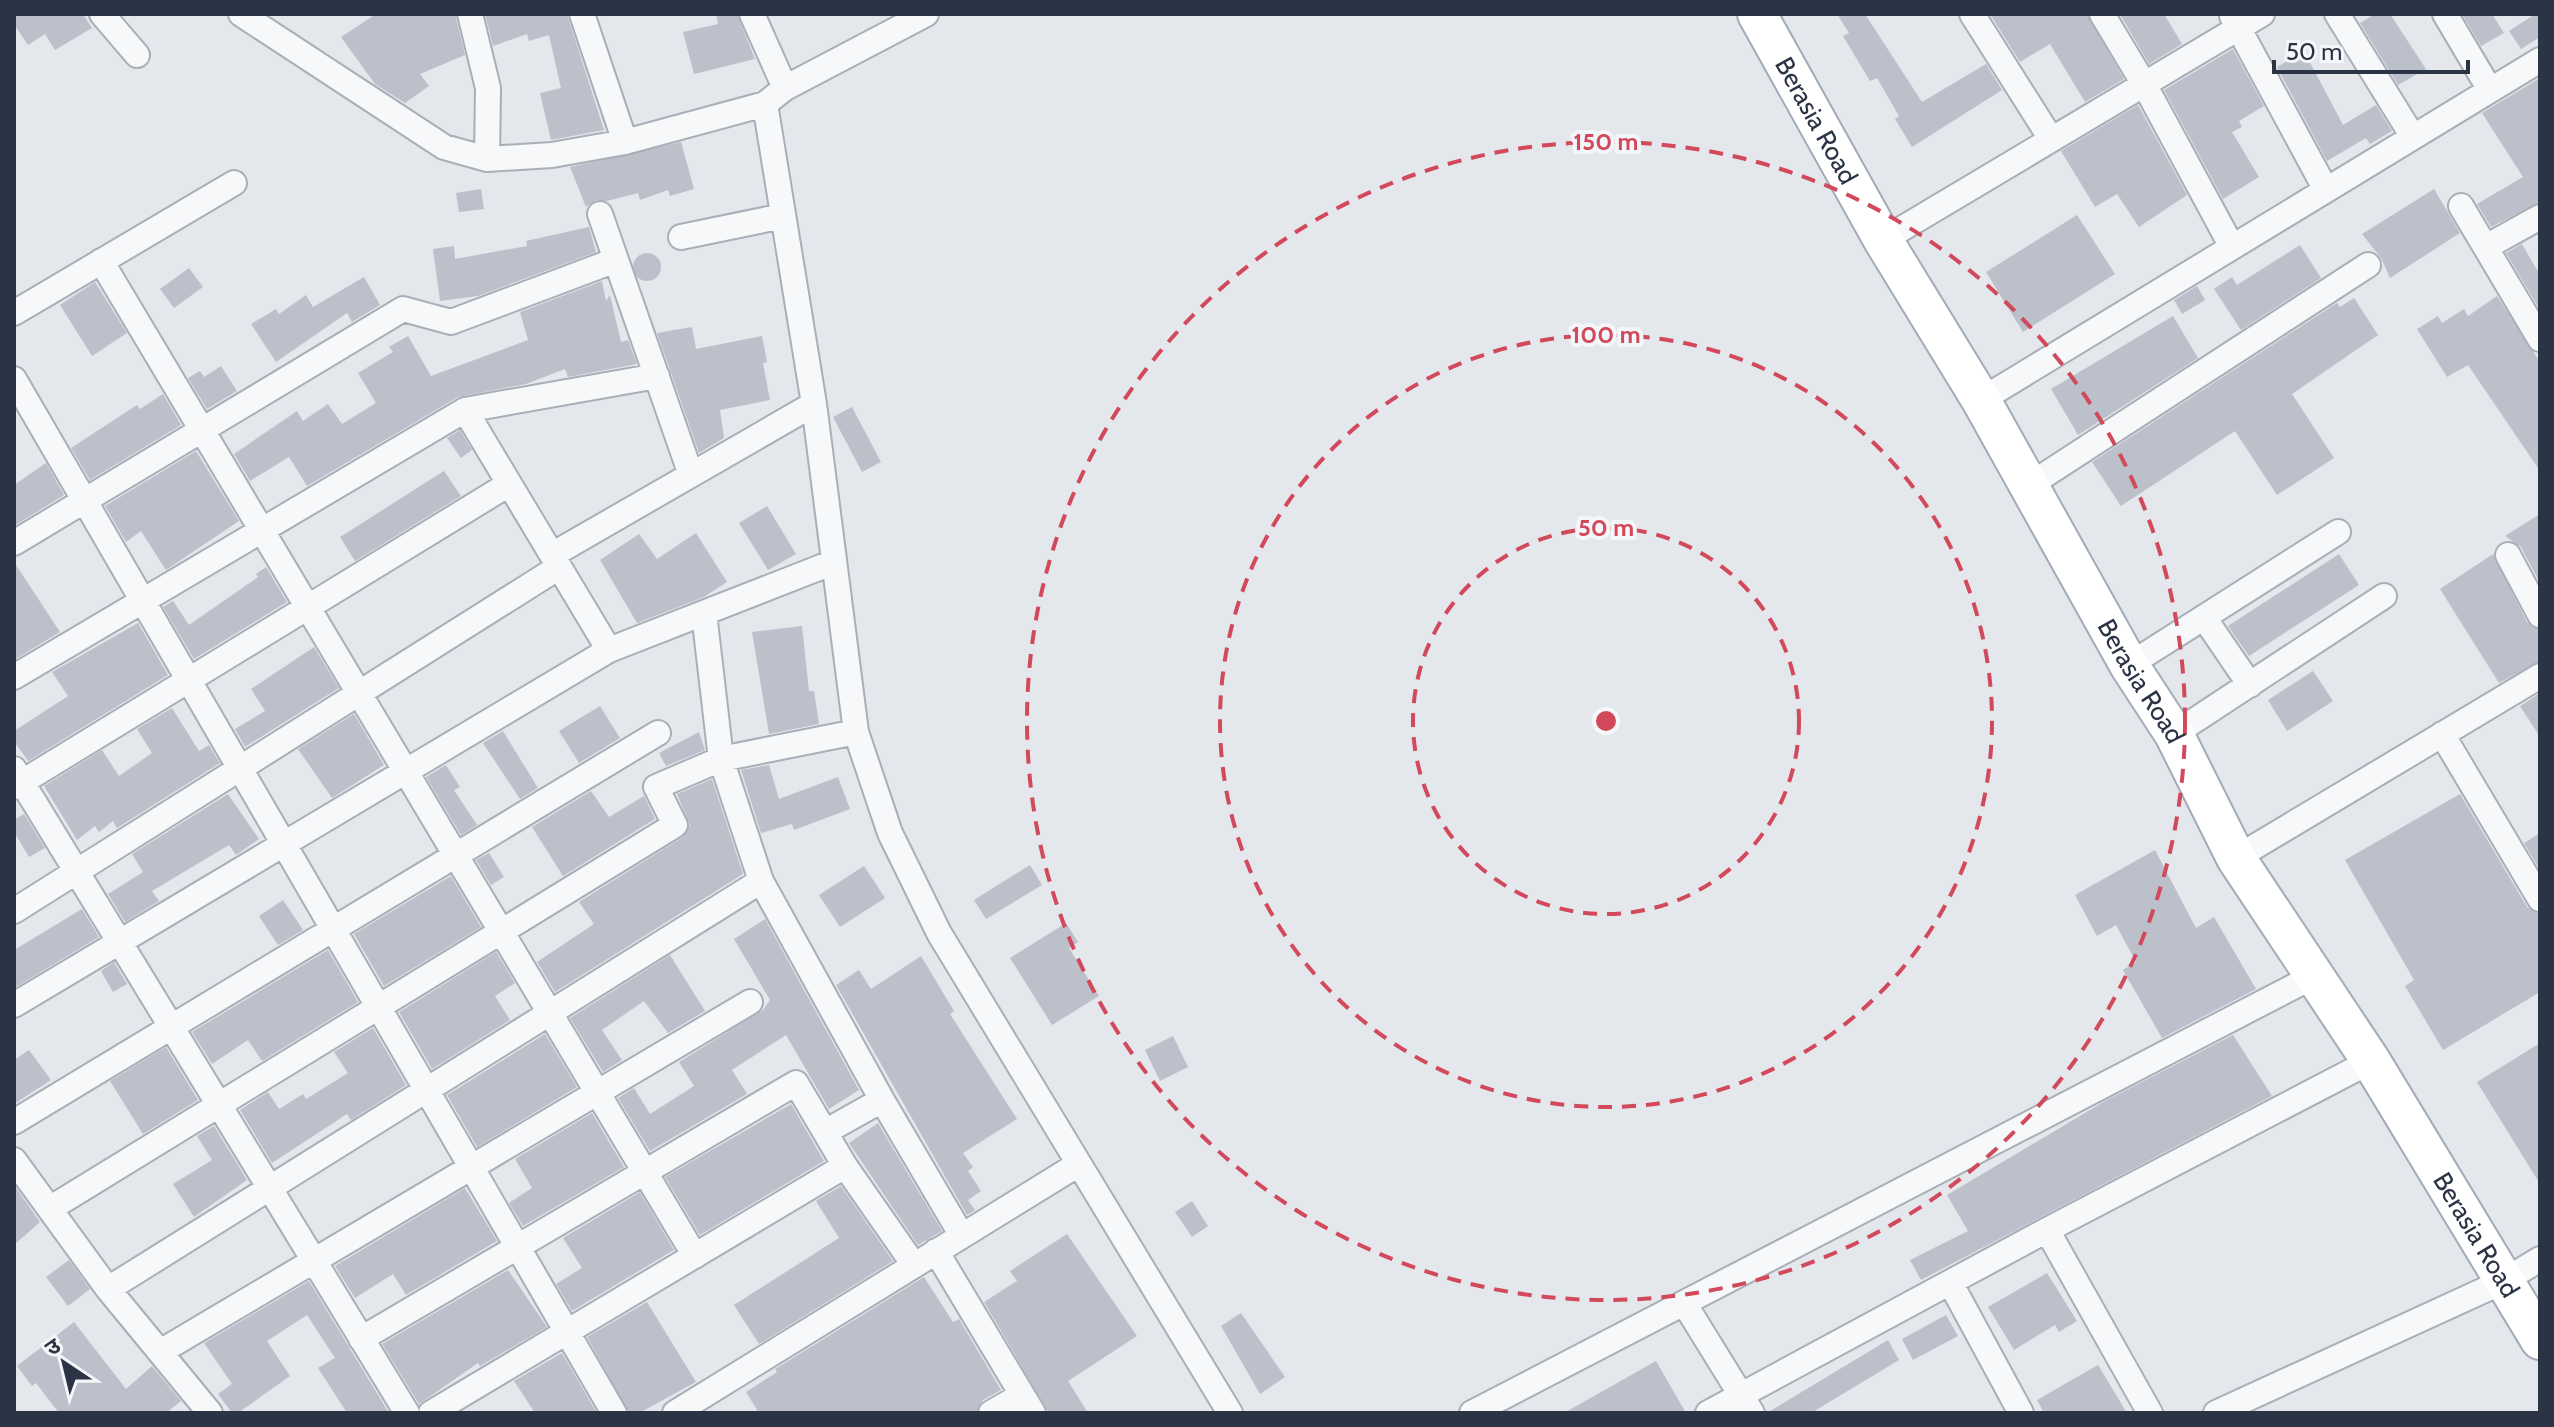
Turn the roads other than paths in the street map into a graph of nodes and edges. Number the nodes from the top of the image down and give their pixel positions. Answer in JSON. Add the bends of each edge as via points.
{"nodes":[{"id":1,"x":102,"y":14,"type":"edge"},
{"id":2,"x":241,"y":14,"type":"edge"},
{"id":3,"x":470,"y":14,"type":"edge"},
{"id":4,"x":582,"y":14,"type":"edge"},
{"id":5,"x":752,"y":14,"type":"edge"},
{"id":6,"x":926,"y":14,"type":"edge"},
{"id":7,"x":1757,"y":14,"type":"edge"},
{"id":8,"x":1972,"y":14,"type":"edge"},
{"id":9,"x":2102,"y":14,"type":"edge"},
{"id":10,"x":2262,"y":14,"type":"edge"},
{"id":11,"x":2337,"y":14,"type":"edge"},
{"id":12,"x":2445,"y":14,"type":"edge"},
{"id":13,"x":2235,"y":21,"type":"edge"},
{"id":14,"x":137,"y":55,"type":"dead end"},
{"id":15,"x":2540,"y":60,"type":"edge"},
{"id":16,"x":2144,"y":84,"type":"junction"},
{"id":17,"x":785,"y":88,"type":"junction"},
{"id":18,"x":2490,"y":90,"type":"junction"},
{"id":19,"x":765,"y":104,"type":"junction"},
{"id":20,"x":2413,"y":137,"type":"junction"},
{"id":21,"x":2051,"y":139,"type":"junction"},
{"id":22,"x":625,"y":142,"type":"junction"},
{"id":23,"x":487,"y":159,"type":"junction"},
{"id":24,"x":234,"y":183,"type":"dead end"},
{"id":25,"x":2326,"y":190,"type":"junction"},
{"id":26,"x":2461,"y":206,"type":"dead end"},
{"id":27,"x":600,"y":214,"type":"dead end"},
{"id":28,"x":783,"y":216,"type":"junction"},
{"id":29,"x":2540,"y":217,"type":"edge"},
{"id":30,"x":681,"y":237,"type":"dead end"},
{"id":31,"x":1883,"y":240,"type":"junction"},
{"id":32,"x":2232,"y":247,"type":"junction"},
{"id":33,"x":2486,"y":247,"type":"junction"},
{"id":34,"x":616,"y":260,"type":"junction"},
{"id":35,"x":101,"y":261,"type":"junction"},
{"id":36,"x":2368,"y":265,"type":"dead end"},
{"id":37,"x":14,"y":313,"type":"edge"},
{"id":38,"x":2538,"y":331,"type":"edge"},
{"id":39,"x":657,"y":376,"type":"junction"},
{"id":40,"x":14,"y":379,"type":"edge"},
{"id":41,"x":1981,"y":400,"type":"junction"},
{"id":42,"x":814,"y":404,"type":"junction"},
{"id":43,"x":465,"y":410,"type":"junction"},
{"id":44,"x":203,"y":431,"type":"junction"},
{"id":45,"x":691,"y":475,"type":"junction"},
{"id":46,"x":509,"y":484,"type":"junction"},
{"id":47,"x":2028,"y":486,"type":"junction"},
{"id":48,"x":84,"y":501,"type":"junction"},
{"id":49,"x":261,"y":529,"type":"junction"},
{"id":50,"x":2338,"y":532,"type":"dead end"},
{"id":51,"x":14,"y":543,"type":"edge"},
{"id":52,"x":2508,"y":555,"type":"dead end"},
{"id":53,"x":555,"y":561,"type":"junction"},
{"id":54,"x":834,"y":562,"type":"junction"},
{"id":55,"x":2384,"y":596,"type":"dead end"},
{"id":56,"x":143,"y":602,"type":"junction"},
{"id":57,"x":308,"y":607,"type":"junction"},
{"id":58,"x":704,"y":613,"type":"junction"},
{"id":59,"x":2540,"y":615,"type":"edge"},
{"id":60,"x":2205,"y":619,"type":"junction"},
{"id":61,"x":609,"y":650,"type":"junction"},
{"id":62,"x":2129,"y":665,"type":"junction"},
{"id":63,"x":2540,"y":676,"type":"edge"},
{"id":64,"x":14,"y":677,"type":"edge"},
{"id":65,"x":189,"y":680,"type":"junction"},
{"id":66,"x":2250,"y":685,"type":"junction"},
{"id":67,"x":359,"y":693,"type":"junction"},
{"id":68,"x":856,"y":732,"type":"junction"},
{"id":69,"x":658,"y":733,"type":"dead end"},
{"id":70,"x":2174,"y":734,"type":"junction"},
{"id":71,"x":2442,"y":734,"type":"junction"},
{"id":72,"x":721,"y":759,"type":"junction"},
{"id":73,"x":240,"y":768,"type":"junction"},
{"id":74,"x":406,"y":771,"type":"junction"},
{"id":75,"x":17,"y":780,"type":"edge"},
{"id":76,"x":284,"y":844,"type":"junction"},
{"id":77,"x":456,"y":855,"type":"junction"},
{"id":78,"x":2236,"y":858,"type":"junction"},
{"id":79,"x":76,"y":871,"type":"junction"},
{"id":80,"x":761,"y":881,"type":"junction"},
{"id":81,"x":2540,"y":899,"type":"edge"},
{"id":82,"x":14,"y":911,"type":"edge"},
{"id":83,"x":330,"y":927,"type":"junction"},
{"id":84,"x":501,"y":932,"type":"junction"},
{"id":85,"x":120,"y":942,"type":"junction"},
{"id":86,"x":2314,"y":976,"type":"junction"},
{"id":87,"x":750,"y":1002,"type":"dead end"},
{"id":88,"x":14,"y":1005,"type":"edge"},
{"id":89,"x":378,"y":1007,"type":"junction"},
{"id":90,"x":550,"y":1014,"type":"junction"},
{"id":91,"x":171,"y":1026,"type":"junction"},
{"id":92,"x":2371,"y":1061,"type":"junction"},
{"id":93,"x":427,"y":1091,"type":"junction"},
{"id":94,"x":597,"y":1092,"type":"junction"},
{"id":95,"x":882,"y":1100,"type":"junction"},
{"id":96,"x":219,"y":1105,"type":"junction"},
{"id":97,"x":14,"y":1122,"type":"edge"},
{"id":98,"x":825,"y":1132,"type":"junction"},
{"id":99,"x":14,"y":1160,"type":"edge"},
{"id":100,"x":1077,"y":1165,"type":"junction"},
{"id":101,"x":845,"y":1166,"type":"junction"},
{"id":102,"x":471,"y":1167,"type":"junction"},
{"id":103,"x":645,"y":1172,"type":"junction"},
{"id":104,"x":270,"y":1188,"type":"junction"},
{"id":105,"x":51,"y":1208,"type":"junction"},
{"id":106,"x":2047,"y":1230,"type":"junction"},
{"id":107,"x":962,"y":1236,"type":"junction"},
{"id":108,"x":517,"y":1247,"type":"junction"},
{"id":109,"x":936,"y":1251,"type":"junction"},
{"id":110,"x":695,"y":1256,"type":"junction"},
{"id":111,"x":2540,"y":1259,"type":"edge"},
{"id":112,"x":314,"y":1261,"type":"junction"},
{"id":113,"x":914,"y":1265,"type":"junction"},
{"id":114,"x":2504,"y":1281,"type":"junction"},
{"id":115,"x":1951,"y":1284,"type":"junction"},
{"id":116,"x":108,"y":1289,"type":"junction"},
{"id":117,"x":1684,"y":1303,"type":"junction"},
{"id":118,"x":567,"y":1332,"type":"junction"},
{"id":119,"x":361,"y":1339,"type":"junction"},
{"id":120,"x":2540,"y":1340,"type":"edge"},
{"id":121,"x":160,"y":1352,"type":"junction"},
{"id":122,"x":1028,"y":1404,"type":"edge"},
{"id":123,"x":1747,"y":1404,"type":"edge"},
{"id":124,"x":210,"y":1413,"type":"edge"},
{"id":125,"x":407,"y":1413,"type":"edge"},
{"id":126,"x":431,"y":1413,"type":"edge"},
{"id":127,"x":614,"y":1413,"type":"edge"},
{"id":128,"x":675,"y":1413,"type":"edge"},
{"id":129,"x":991,"y":1413,"type":"edge"},
{"id":130,"x":1230,"y":1413,"type":"edge"},
{"id":131,"x":1472,"y":1413,"type":"edge"},
{"id":132,"x":1708,"y":1413,"type":"edge"},
{"id":133,"x":2021,"y":1413,"type":"edge"},
{"id":134,"x":2150,"y":1413,"type":"edge"},
{"id":135,"x":2216,"y":1413,"type":"edge"}],
"edges":[{"from":1,"to":14,"type":"street"},
{"from":2,"to":23,"type":"street","via":[[444,147]]},
{"from":3,"to":23,"type":"street","via":[[488,88]]},
{"from":4,"to":22,"type":"street"},
{"from":5,"to":17,"type":"street"},
{"from":6,"to":17,"type":"street"},
{"from":7,"to":31,"type":"main road","name":"Berasia Road"},
{"from":8,"to":21,"type":"street"},
{"from":9,"to":16,"type":"street"},
{"from":10,"to":13,"type":"street"},
{"from":11,"to":20,"type":"street"},
{"from":12,"to":18,"type":"street"},
{"from":13,"to":16,"type":"street"},
{"from":13,"to":25,"type":"street"},
{"from":15,"to":18,"type":"street"},
{"from":16,"to":21,"type":"street"},
{"from":16,"to":32,"type":"street"},
{"from":17,"to":19,"type":"street"},
{"from":18,"to":20,"type":"street"},
{"from":19,"to":22,"type":"street"},
{"from":19,"to":28,"type":"street"},
{"from":20,"to":25,"type":"street"},
{"from":21,"to":31,"type":"street"},
{"from":22,"to":23,"type":"street"},
{"from":24,"to":35,"type":"street"},
{"from":25,"to":32,"type":"street"},
{"from":26,"to":33,"type":"street"},
{"from":27,"to":34,"type":"street"},
{"from":28,"to":30,"type":"street"},
{"from":28,"to":42,"type":"street"},
{"from":29,"to":33,"type":"street"},
{"from":31,"to":41,"type":"main road","name":"Berasia Road"},
{"from":32,"to":41,"type":"street"},
{"from":33,"to":38,"type":"street"},
{"from":34,"to":39,"type":"street"},
{"from":34,"to":44,"type":"street","via":[[451,322],[403,309]]},
{"from":35,"to":37,"type":"street"},
{"from":35,"to":44,"type":"street"},
{"from":36,"to":47,"type":"street"},
{"from":39,"to":43,"type":"street"},
{"from":39,"to":45,"type":"street"},
{"from":40,"to":48,"type":"street"},
{"from":41,"to":47,"type":"main road","name":"Berasia Road"},
{"from":42,"to":45,"type":"street"},
{"from":42,"to":54,"type":"street"},
{"from":43,"to":46,"type":"street"},
{"from":43,"to":49,"type":"street"},
{"from":44,"to":48,"type":"street"},
{"from":44,"to":49,"type":"street"},
{"from":45,"to":53,"type":"street"},
{"from":46,"to":53,"type":"street"},
{"from":46,"to":57,"type":"street"},
{"from":47,"to":62,"type":"main road","name":"Berasia Road"},
{"from":48,"to":51,"type":"street"},
{"from":48,"to":56,"type":"street"},
{"from":49,"to":56,"type":"street"},
{"from":49,"to":57,"type":"street"},
{"from":50,"to":60,"type":"street"},
{"from":52,"to":59,"type":"street"},
{"from":53,"to":61,"type":"street"},
{"from":53,"to":67,"type":"street"},
{"from":54,"to":58,"type":"street"},
{"from":54,"to":68,"type":"street"},
{"from":55,"to":66,"type":"street"},
{"from":56,"to":64,"type":"street"},
{"from":56,"to":65,"type":"street"},
{"from":57,"to":65,"type":"street"},
{"from":57,"to":67,"type":"street"},
{"from":58,"to":61,"type":"street"},
{"from":58,"to":72,"type":"street"},
{"from":60,"to":62,"type":"street"},
{"from":60,"to":66,"type":"street"},
{"from":61,"to":74,"type":"street"},
{"from":62,"to":70,"type":"main road","name":"Berasia Road"},
{"from":63,"to":71,"type":"street"},
{"from":65,"to":73,"type":"street"},
{"from":65,"to":75,"type":"street"},
{"from":66,"to":70,"type":"street"},
{"from":67,"to":73,"type":"street"},
{"from":67,"to":74,"type":"street"},
{"from":68,"to":72,"type":"street"},
{"from":68,"to":100,"type":"street","via":[[890,833],[939,933]]},
{"from":69,"to":77,"type":"street"},
{"from":70,"to":78,"type":"main road","name":"Berasia Road"},
{"from":71,"to":78,"type":"street"},
{"from":71,"to":81,"type":"street"},
{"from":72,"to":80,"type":"street"},
{"from":72,"to":84,"type":"street","via":[[656,787],[675,825]]},
{"from":73,"to":76,"type":"street"},
{"from":73,"to":79,"type":"street"},
{"from":74,"to":76,"type":"street"},
{"from":74,"to":77,"type":"street"},
{"from":75,"to":79,"type":"street"},
{"from":76,"to":83,"type":"street"},
{"from":76,"to":85,"type":"street"},
{"from":77,"to":83,"type":"street"},
{"from":77,"to":84,"type":"street"},
{"from":78,"to":86,"type":"main road","name":"Berasia Road"},
{"from":79,"to":82,"type":"street"},
{"from":79,"to":85,"type":"street"},
{"from":80,"to":90,"type":"street"},
{"from":80,"to":95,"type":"street"},
{"from":83,"to":89,"type":"street"},
{"from":83,"to":91,"type":"street"},
{"from":84,"to":89,"type":"street"},
{"from":84,"to":90,"type":"street"},
{"from":85,"to":88,"type":"street"},
{"from":85,"to":91,"type":"street"},
{"from":86,"to":92,"type":"main road","name":"Berasia Road"},
{"from":86,"to":117,"type":"street"},
{"from":87,"to":94,"type":"street"},
{"from":89,"to":93,"type":"street"},
{"from":89,"to":96,"type":"street"},
{"from":90,"to":93,"type":"street"},
{"from":90,"to":94,"type":"street"},
{"from":91,"to":96,"type":"street"},
{"from":91,"to":97,"type":"street"},
{"from":92,"to":106,"type":"street"},
{"from":92,"to":114,"type":"main road","name":"Berasia Road"},
{"from":93,"to":102,"type":"street"},
{"from":93,"to":104,"type":"street"},
{"from":94,"to":102,"type":"street"},
{"from":94,"to":103,"type":"street"},
{"from":95,"to":98,"type":"street"},
{"from":95,"to":107,"type":"street"},
{"from":96,"to":104,"type":"street"},
{"from":96,"to":105,"type":"street"},
{"from":98,"to":101,"type":"street"},
{"from":98,"to":103,"type":"street","via":[[796,1083]]},
{"from":99,"to":105,"type":"street"},
{"from":100,"to":107,"type":"street"},
{"from":100,"to":130,"type":"street"},
{"from":101,"to":110,"type":"street"},
{"from":101,"to":113,"type":"street"},
{"from":102,"to":108,"type":"street"},
{"from":102,"to":112,"type":"street"},
{"from":103,"to":108,"type":"street"},
{"from":103,"to":110,"type":"street"},
{"from":104,"to":112,"type":"street"},
{"from":104,"to":116,"type":"street"},
{"from":105,"to":116,"type":"street"},
{"from":106,"to":115,"type":"street"},
{"from":106,"to":134,"type":"street"},
{"from":107,"to":109,"type":"street"},
{"from":108,"to":118,"type":"street"},
{"from":108,"to":119,"type":"street"},
{"from":109,"to":113,"type":"street"},
{"from":109,"to":122,"type":"street"},
{"from":110,"to":118,"type":"street"},
{"from":111,"to":114,"type":"street"},
{"from":112,"to":119,"type":"street"},
{"from":112,"to":121,"type":"street"},
{"from":113,"to":128,"type":"street"},
{"from":114,"to":120,"type":"main road","name":"Berasia Road"},
{"from":114,"to":135,"type":"street"},
{"from":115,"to":123,"type":"street"},
{"from":115,"to":133,"type":"street"},
{"from":116,"to":121,"type":"street"},
{"from":117,"to":123,"type":"street"},
{"from":117,"to":131,"type":"street"},
{"from":118,"to":126,"type":"street"},
{"from":118,"to":127,"type":"street"},
{"from":119,"to":125,"type":"street"},
{"from":121,"to":124,"type":"street"},
{"from":122,"to":129,"type":"street"},
{"from":123,"to":132,"type":"street"}]}
